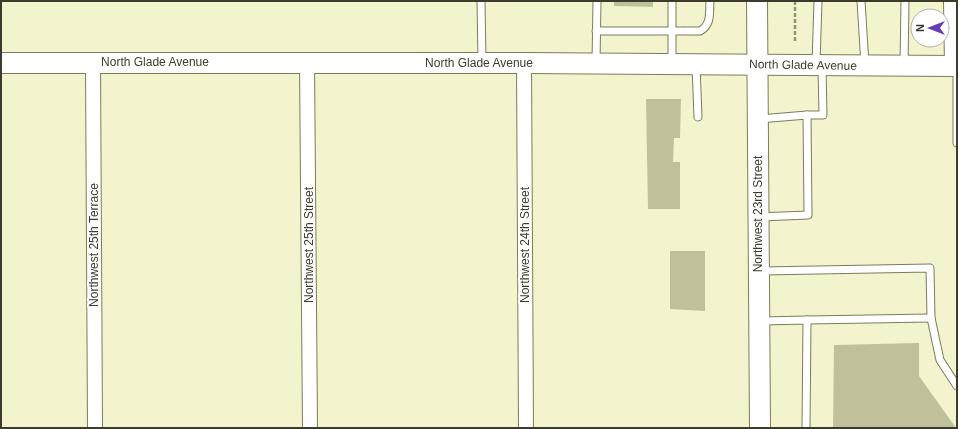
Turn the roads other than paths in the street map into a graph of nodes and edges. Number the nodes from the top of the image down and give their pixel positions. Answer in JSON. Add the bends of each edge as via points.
{"nodes":[{"id":1,"x":481,"y":1,"type":"edge"},
{"id":2,"x":596,"y":1,"type":"edge"},
{"id":3,"x":672,"y":1,"type":"edge"},
{"id":4,"x":710,"y":1,"type":"edge"},
{"id":5,"x":757,"y":1,"type":"edge"},
{"id":6,"x":818,"y":1,"type":"edge"},
{"id":7,"x":861,"y":1,"type":"edge"},
{"id":8,"x":905,"y":1,"type":"edge"},
{"id":9,"x":951,"y":1,"type":"edge"},
{"id":10,"x":596,"y":31,"type":"junction"},
{"id":11,"x":672,"y":31,"type":"junction"},
{"id":12,"x":93,"y":62,"type":"junction"},
{"id":13,"x":307,"y":62,"type":"junction"},
{"id":14,"x":1,"y":63,"type":"edge"},
{"id":15,"x":482,"y":63,"type":"junction"},
{"id":16,"x":524,"y":63,"type":"junction"},
{"id":17,"x":596,"y":64,"type":"junction"},
{"id":18,"x":672,"y":64,"type":"junction"},
{"id":19,"x":696,"y":64,"type":"junction"},
{"id":20,"x":757,"y":64,"type":"junction"},
{"id":21,"x":819,"y":65,"type":"junction"},
{"id":22,"x":865,"y":65,"type":"junction"},
{"id":23,"x":904,"y":65,"type":"junction"},
{"id":24,"x":955,"y":66,"type":"edge"},
{"id":25,"x":807,"y":116,"type":"junction"},
{"id":26,"x":698,"y":117,"type":"dead end"},
{"id":27,"x":758,"y":119,"type":"junction"},
{"id":28,"x":957,"y":128,"type":"edge"},
{"id":29,"x":957,"y":143,"type":"edge"},
{"id":30,"x":759,"y":217,"type":"junction"},
{"id":31,"x":759,"y":271,"type":"junction"},
{"id":32,"x":931,"y":318,"type":"junction"},
{"id":33,"x":807,"y":320,"type":"junction"},
{"id":34,"x":759,"y":321,"type":"junction"},
{"id":35,"x":957,"y":386,"type":"edge"},
{"id":36,"x":95,"y":428,"type":"edge"},
{"id":37,"x":310,"y":428,"type":"edge"},
{"id":38,"x":526,"y":428,"type":"edge"},
{"id":39,"x":760,"y":428,"type":"edge"},
{"id":40,"x":806,"y":428,"type":"edge"}],
"edges":[{"from":1,"to":15,"type":"lane"},
{"from":2,"to":10,"type":"lane"},
{"from":3,"to":11,"type":"lane"},
{"from":4,"to":11,"type":"lane","via":[[706,28],[700,31]]},
{"from":5,"to":20,"type":"street","name":"Northwest 23rd Street"},
{"from":6,"to":21,"type":"lane"},
{"from":7,"to":22,"type":"lane"},
{"from":8,"to":23,"type":"lane"},
{"from":9,"to":24,"type":"street"},
{"from":10,"to":11,"type":"lane"},
{"from":10,"to":17,"type":"lane"},
{"from":11,"to":18,"type":"lane"},
{"from":12,"to":13,"type":"street","name":"North Glade Avenue"},
{"from":12,"to":14,"type":"street","name":"North Glade Avenue"},
{"from":12,"to":36,"type":"street","name":"Northwest 25th Terrace"},
{"from":13,"to":15,"type":"street","name":"North Glade Avenue"},
{"from":13,"to":37,"type":"street","name":"Northwest 25th Street"},
{"from":15,"to":16,"type":"street","name":"North Glade Avenue"},
{"from":16,"to":17,"type":"street","name":"North Glade Avenue"},
{"from":16,"to":38,"type":"street","name":"Northwest 24th Street"},
{"from":17,"to":18,"type":"street","name":"North Glade Avenue"},
{"from":18,"to":19,"type":"street","name":"North Glade Avenue"},
{"from":19,"to":20,"type":"street","name":"North Glade Avenue"},
{"from":19,"to":26,"type":"lane"},
{"from":20,"to":21,"type":"street","name":"North Glade Avenue"},
{"from":20,"to":27,"type":"street","name":"Northwest 23rd Street"},
{"from":21,"to":22,"type":"street","name":"North Glade Avenue"},
{"from":21,"to":25,"type":"lane","via":[[823,115]]},
{"from":22,"to":23,"type":"street","name":"North Glade Avenue"},
{"from":23,"to":24,"type":"street","name":"North Glade Avenue"},
{"from":24,"to":28,"type":"lane"},
{"from":25,"to":27,"type":"lane"},
{"from":25,"to":30,"type":"lane","via":[[808,215]]},
{"from":27,"to":30,"type":"street","name":"Northwest 23rd Street"},
{"from":28,"to":29,"type":"lane"},
{"from":30,"to":31,"type":"street","name":"Northwest 23rd Street"},
{"from":31,"to":32,"type":"lane","via":[[930,268]]},
{"from":31,"to":34,"type":"street","name":"Northwest 23rd Street"},
{"from":32,"to":33,"type":"lane"},
{"from":32,"to":35,"type":"lane","via":[[940,360]]},
{"from":33,"to":34,"type":"lane"},
{"from":33,"to":40,"type":"lane"},
{"from":34,"to":39,"type":"street","name":"Northwest 23rd Street"}]}
